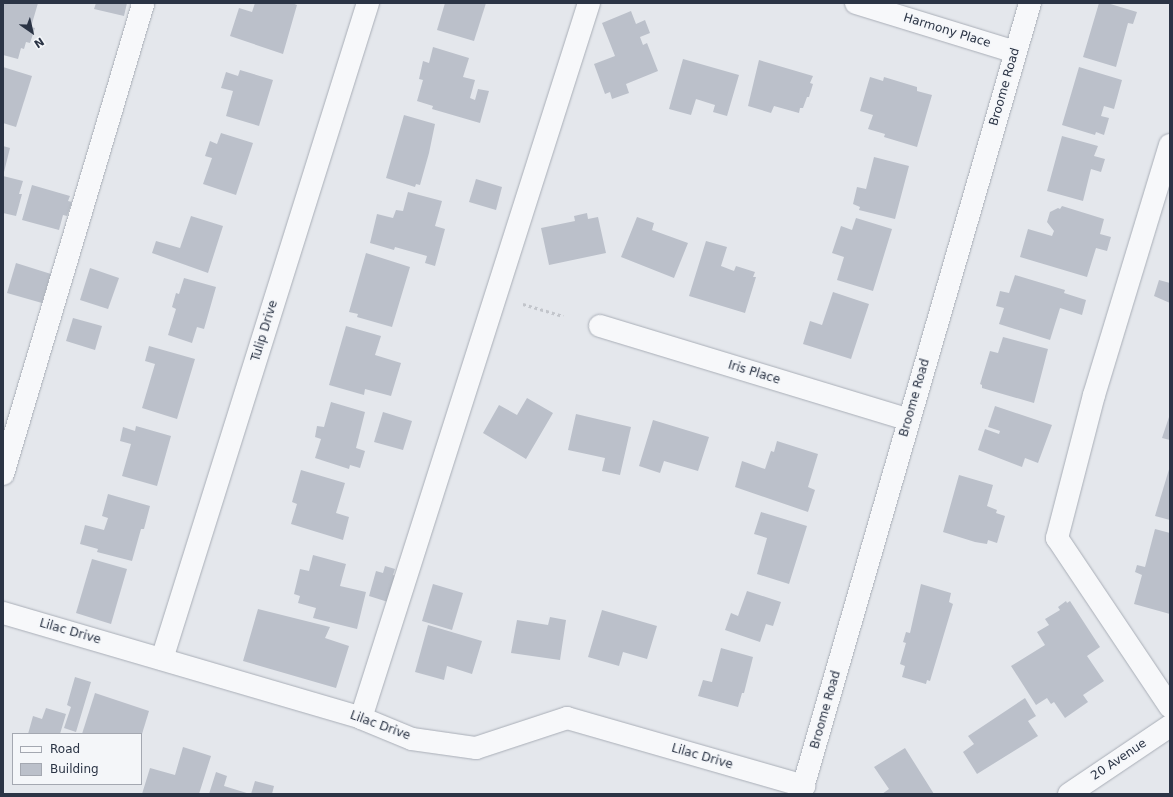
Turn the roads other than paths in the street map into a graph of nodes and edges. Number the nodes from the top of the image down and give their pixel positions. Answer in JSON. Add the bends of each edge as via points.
{"nodes":[{"id":1,"x":143,"y":3,"type":"edge"},
{"id":2,"x":368,"y":3,"type":"edge"},
{"id":3,"x":588,"y":3,"type":"edge"},
{"id":4,"x":856,"y":3,"type":"edge"},
{"id":5,"x":1030,"y":3,"type":"edge"},
{"id":6,"x":1015,"y":52,"type":"junction"},
{"id":7,"x":1170,"y":146,"type":"edge"},
{"id":8,"x":600,"y":326,"type":"dead end"},
{"id":9,"x":909,"y":420,"type":"junction"},
{"id":10,"x":3,"y":474,"type":"edge"},
{"id":11,"x":3,"y":613,"type":"edge"},
{"id":12,"x":162,"y":659,"type":"junction"},
{"id":13,"x":1170,"y":707,"type":"edge"},
{"id":14,"x":361,"y":718,"type":"junction"},
{"id":15,"x":1170,"y":726,"type":"edge"},
{"id":16,"x":803,"y":790,"type":"edge"},
{"id":17,"x":1069,"y":794,"type":"edge"}],
"edges":[{"from":1,"to":10,"type":"street"},
{"from":2,"to":12,"type":"street","name":"Tulip Drive"},
{"from":3,"to":14,"type":"street"},
{"from":4,"to":6,"type":"street","name":"Harmony Place"},
{"from":5,"to":6,"type":"street","name":"Broome Road"},
{"from":6,"to":9,"type":"street","name":"Broome Road"},
{"from":7,"to":13,"type":"street","via":[[1094,395],[1057,538]]},
{"from":8,"to":9,"type":"street","name":"Iris Place"},
{"from":9,"to":16,"type":"street","name":"Broome Road"},
{"from":11,"to":12,"type":"street","name":"Lilac Drive"},
{"from":12,"to":14,"type":"street","name":"Lilac Drive"},
{"from":14,"to":16,"type":"street","name":"Lilac Drive","via":[[412,739],[476,748],[567,718]]},
{"from":15,"to":17,"type":"street","name":"20 Avenue"}]}
